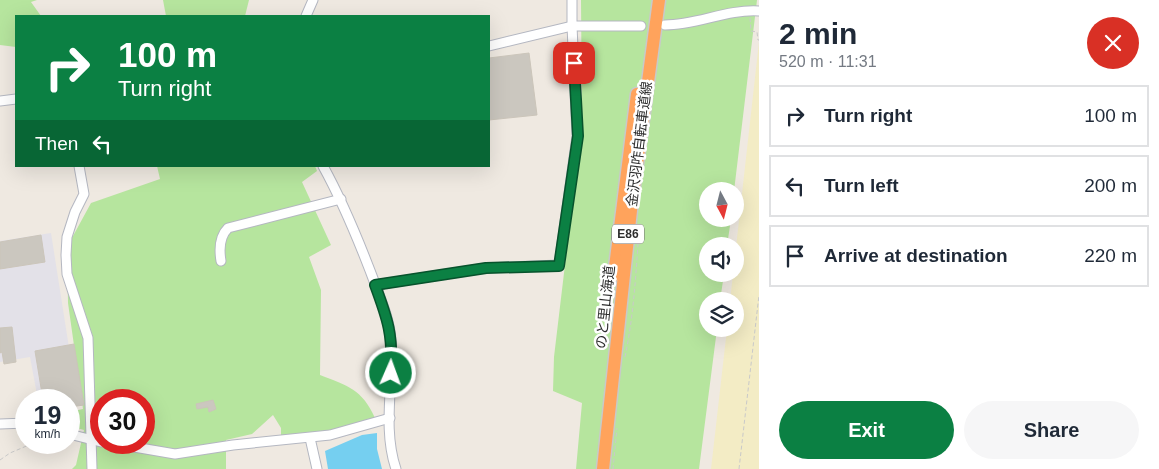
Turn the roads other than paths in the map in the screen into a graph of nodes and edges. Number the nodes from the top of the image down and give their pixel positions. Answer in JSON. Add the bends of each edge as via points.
{"nodes":[{"id":1,"x":313,"y":0,"type":"edge"},
{"id":2,"x":572,"y":0,"type":"edge"},
{"id":3,"x":650,"y":0,"type":"edge"},
{"id":4,"x":659,"y":0,"type":"edge"},
{"id":5,"x":759,"y":11,"type":"edge"},
{"id":6,"x":306,"y":15,"type":"edge"},
{"id":7,"x":665,"y":25,"type":"dead end"},
{"id":8,"x":572,"y":26,"type":"junction"},
{"id":9,"x":641,"y":26,"type":"dead end"},
{"id":10,"x":490,"y":46,"type":"edge"},
{"id":11,"x":15,"y":99,"type":"edge"},
{"id":12,"x":0,"y":101,"type":"edge"},
{"id":13,"x":79,"y":167,"type":"edge"},
{"id":14,"x":324,"y":167,"type":"edge"},
{"id":15,"x":341,"y":199,"type":"junction"},
{"id":16,"x":221,"y":261,"type":"dead end"},
{"id":17,"x":375,"y":285,"type":"junction"},
{"id":18,"x":90,"y":389,"type":"edge"},
{"id":19,"x":390,"y":418,"type":"junction"},
{"id":20,"x":15,"y":423,"type":"edge"},
{"id":21,"x":0,"y":424,"type":"edge"},
{"id":22,"x":310,"y":438,"type":"junction"},
{"id":23,"x":155,"y":451,"type":"edge"},
{"id":24,"x":92,"y":454,"type":"edge"},
{"id":25,"x":92,"y":469,"type":"edge"},
{"id":26,"x":317,"y":469,"type":"edge"},
{"id":27,"x":396,"y":469,"type":"edge"},
{"id":28,"x":594,"y":469,"type":"edge"},
{"id":29,"x":603,"y":469,"type":"edge"}],
"edges":[{"from":1,"to":6,"type":"street"},
{"from":2,"to":8,"type":"street"},
{"from":3,"to":28,"type":"highway","name":"のと里山海道","number":"E86","via":[[622,201]]},
{"from":4,"to":29,"type":"highway","name":"のと里山海道","number":"E86","via":[[631,210]]},
{"from":5,"to":7,"type":"street"},
{"from":8,"to":9,"type":"street"},
{"from":8,"to":10,"type":"street"},
{"from":8,"to":17,"type":"street","via":[[578,136],[559,266],[486,268]]},
{"from":11,"to":12,"type":"street"},
{"from":13,"to":18,"type":"street","via":[[84,194],[67,237],[66,255],[67,274],[88,338]]},
{"from":14,"to":15,"type":"street"},
{"from":15,"to":16,"type":"street","via":[[228,228],[219,248]]},
{"from":15,"to":17,"type":"street"},
{"from":17,"to":19,"type":"street","via":[[391,339]]},
{"from":19,"to":22,"type":"street"},
{"from":19,"to":27,"type":"street"},
{"from":20,"to":21,"type":"street"},
{"from":22,"to":23,"type":"street","via":[[175,454]]},
{"from":22,"to":26,"type":"street"},
{"from":24,"to":25,"type":"street"}]}
